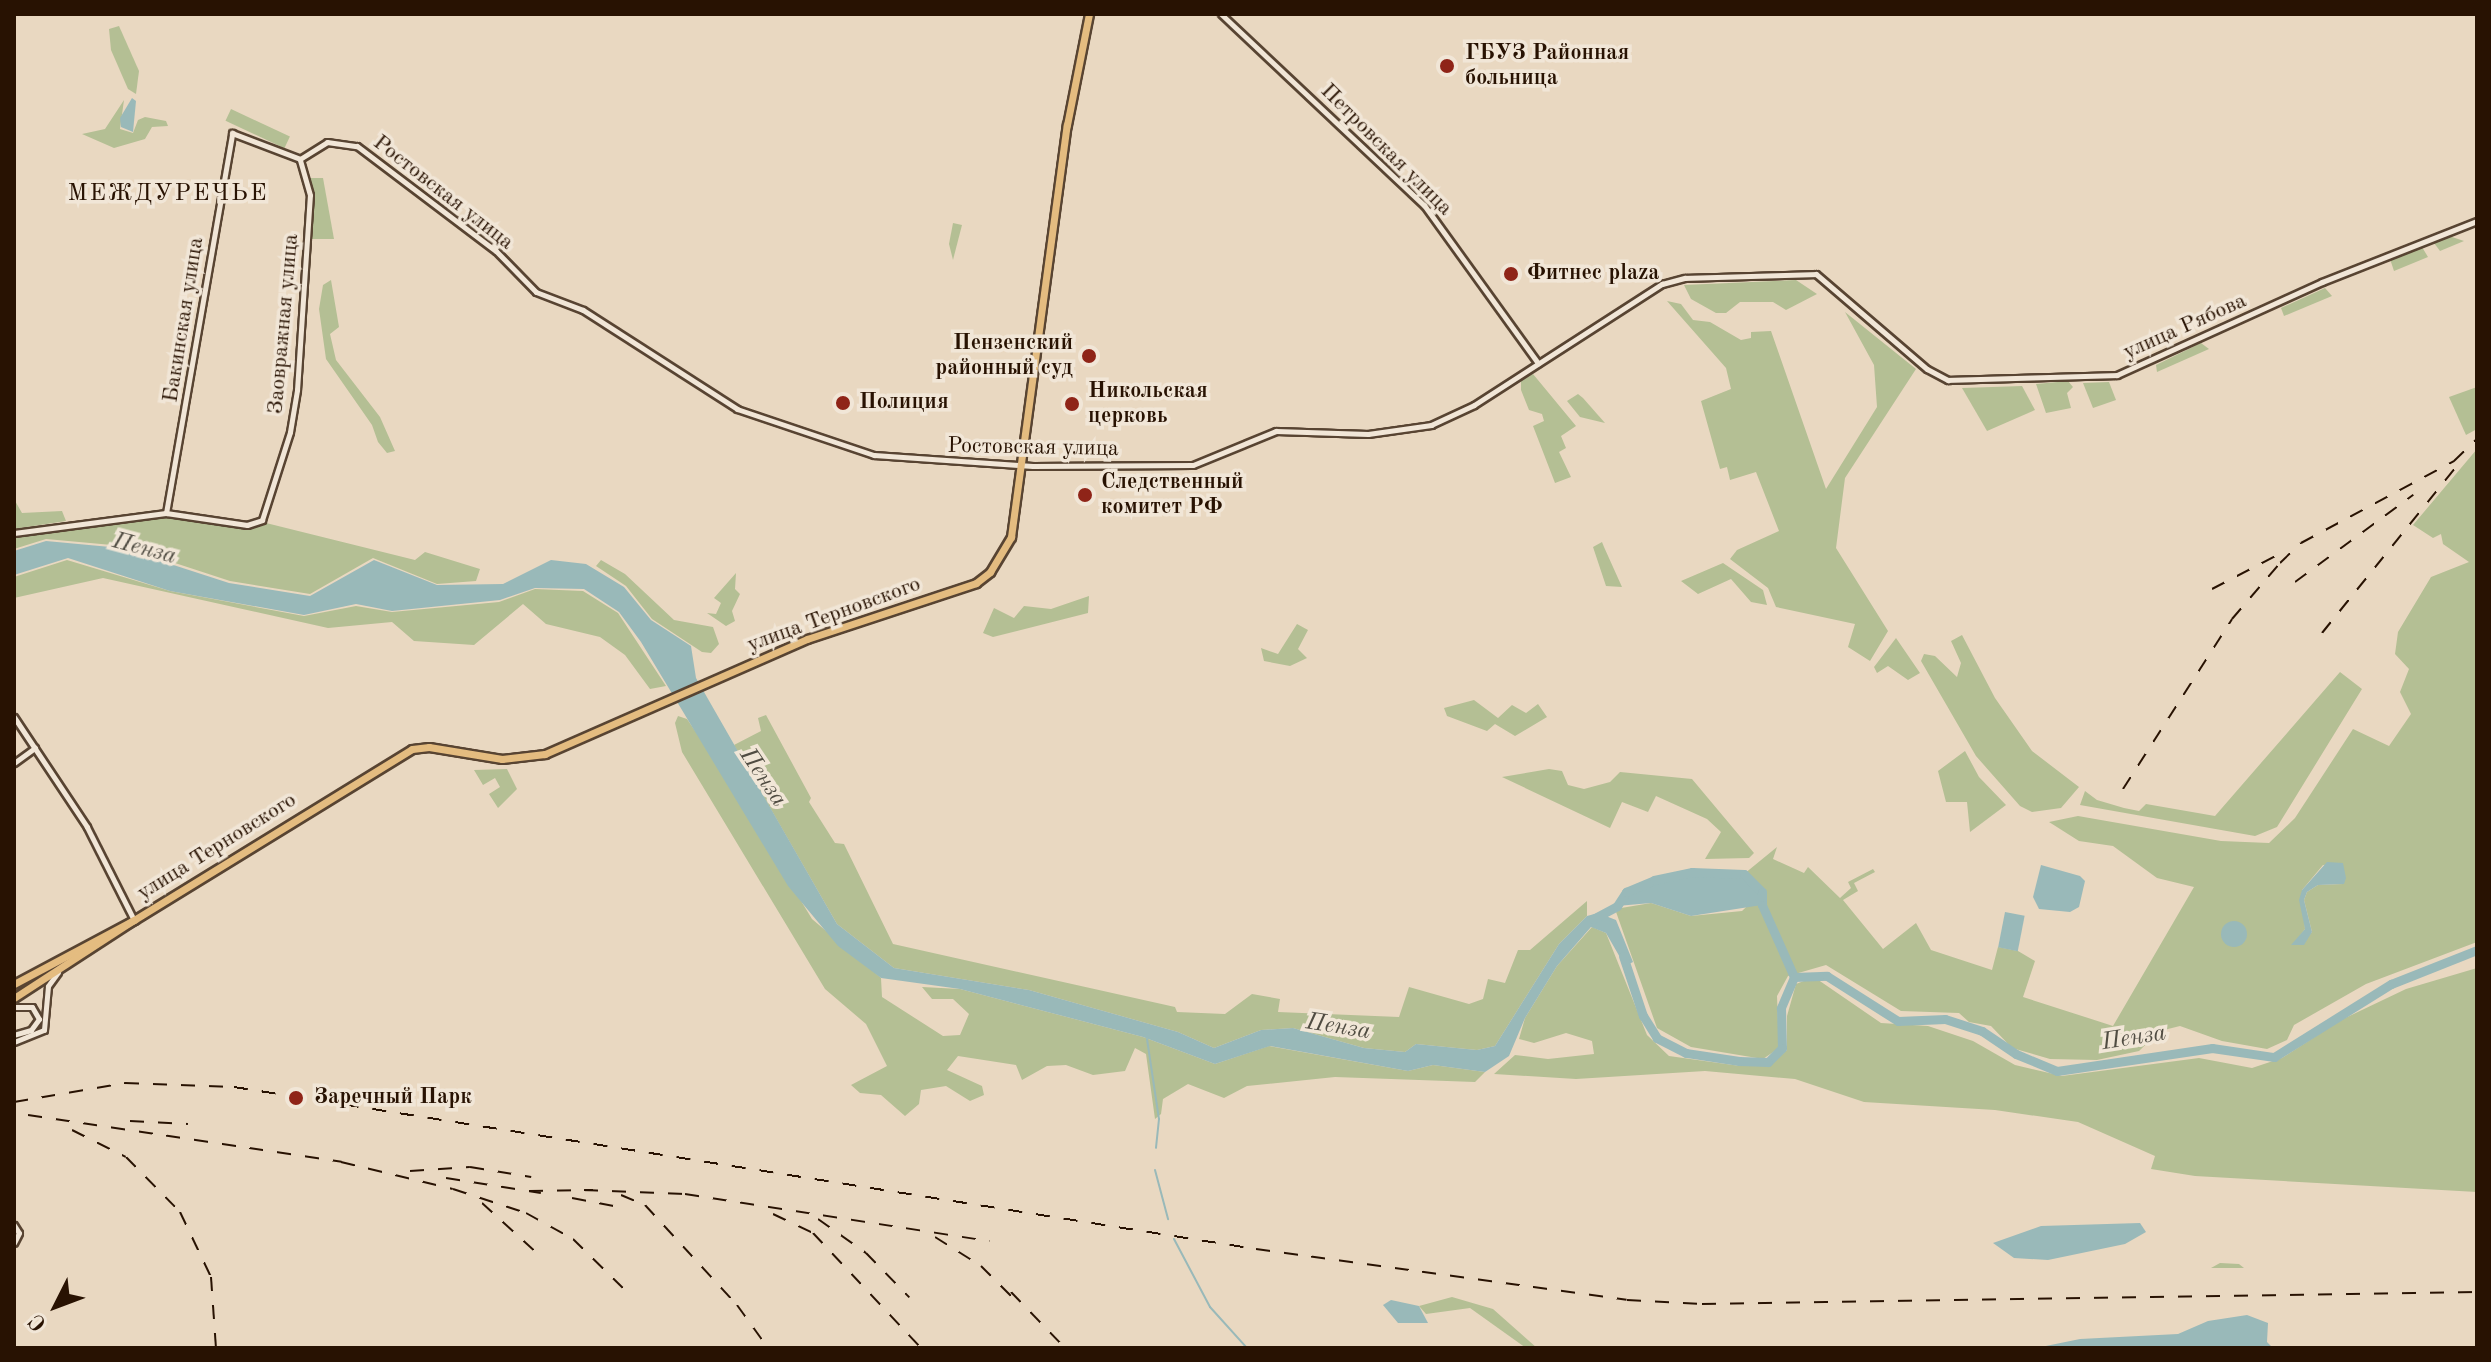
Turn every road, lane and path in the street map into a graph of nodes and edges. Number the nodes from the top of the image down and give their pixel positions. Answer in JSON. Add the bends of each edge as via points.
{"nodes":[{"id":1,"x":1089,"y":14,"type":"edge"},
{"id":2,"x":1221,"y":14,"type":"edge"},
{"id":3,"x":300,"y":159,"type":"junction"},
{"id":4,"x":2477,"y":221,"type":"edge"},
{"id":5,"x":1783,"y":275,"type":"joint"},
{"id":6,"x":1538,"y":363,"type":"junction"},
{"id":7,"x":1021,"y":466,"type":"junction"},
{"id":8,"x":166,"y":513,"type":"junction"},
{"id":9,"x":14,"y":533,"type":"edge"},
{"id":10,"x":14,"y":717,"type":"edge"},
{"id":11,"x":35,"y":748,"type":"junction"},
{"id":12,"x":14,"y":763,"type":"edge"},
{"id":13,"x":134,"y":920,"type":"junction"},
{"id":14,"x":59,"y":970,"type":"junction"},
{"id":15,"x":14,"y":984,"type":"edge"},
{"id":16,"x":14,"y":998,"type":"edge"},
{"id":17,"x":14,"y":1007,"type":"edge"},
{"id":18,"x":14,"y":1035,"type":"edge"},
{"id":19,"x":14,"y":1042,"type":"edge"},
{"id":20,"x":14,"y":1225,"type":"edge"},
{"id":21,"x":16,"y":1240,"type":"edge"}],
"edges":[{"from":1,"to":7,"type":"main road","name":"улица Терновского","via":[[1067,125]]},
{"from":2,"to":6,"type":"street","name":"Петровская улица","via":[[1424,205]]},
{"from":3,"to":7,"type":"street","name":"Ростовская улица","via":[[327,142],[357,146],[496,251],[536,292],[583,310],[737,409],[874,455]]},
{"from":3,"to":8,"type":"street","name":"Бакинская улица","via":[[232,133]]},
{"from":3,"to":8,"type":"street","name":"Заовражная улица","via":[[310,195],[297,390],[290,432],[262,520],[247,525]]},
{"from":4,"to":5,"type":"street","name":"улица Рябова","via":[[2322,282],[2117,375],[1948,380],[1927,369],[1816,274]]},
{"from":5,"to":6,"type":"street","name":"Ростовская улица","via":[[1662,284]]},
{"from":6,"to":7,"type":"street","name":"Ростовская улица","via":[[1474,405],[1431,425],[1368,434],[1276,431],[1193,465]]},
{"from":7,"to":13,"type":"main road","name":"улица Терновского","via":[[1005,555],[976,583],[807,639],[647,711],[530,756],[412,749]]},
{"from":8,"to":9,"type":"street"},
{"from":10,"to":11,"type":"street"},
{"from":11,"to":12,"type":"street"},
{"from":11,"to":13,"type":"street","via":[[87,827]]},
{"from":13,"to":14,"type":"main road"},
{"from":13,"to":15,"type":"main road"},
{"from":14,"to":16,"type":"main road"},
{"from":14,"to":19,"type":"street","via":[[48,986],[44,1030]]},
{"from":17,"to":18,"type":"street","via":[[32,1007],[39,1019],[31,1030]]},
{"from":20,"to":21,"type":"street"}]}
